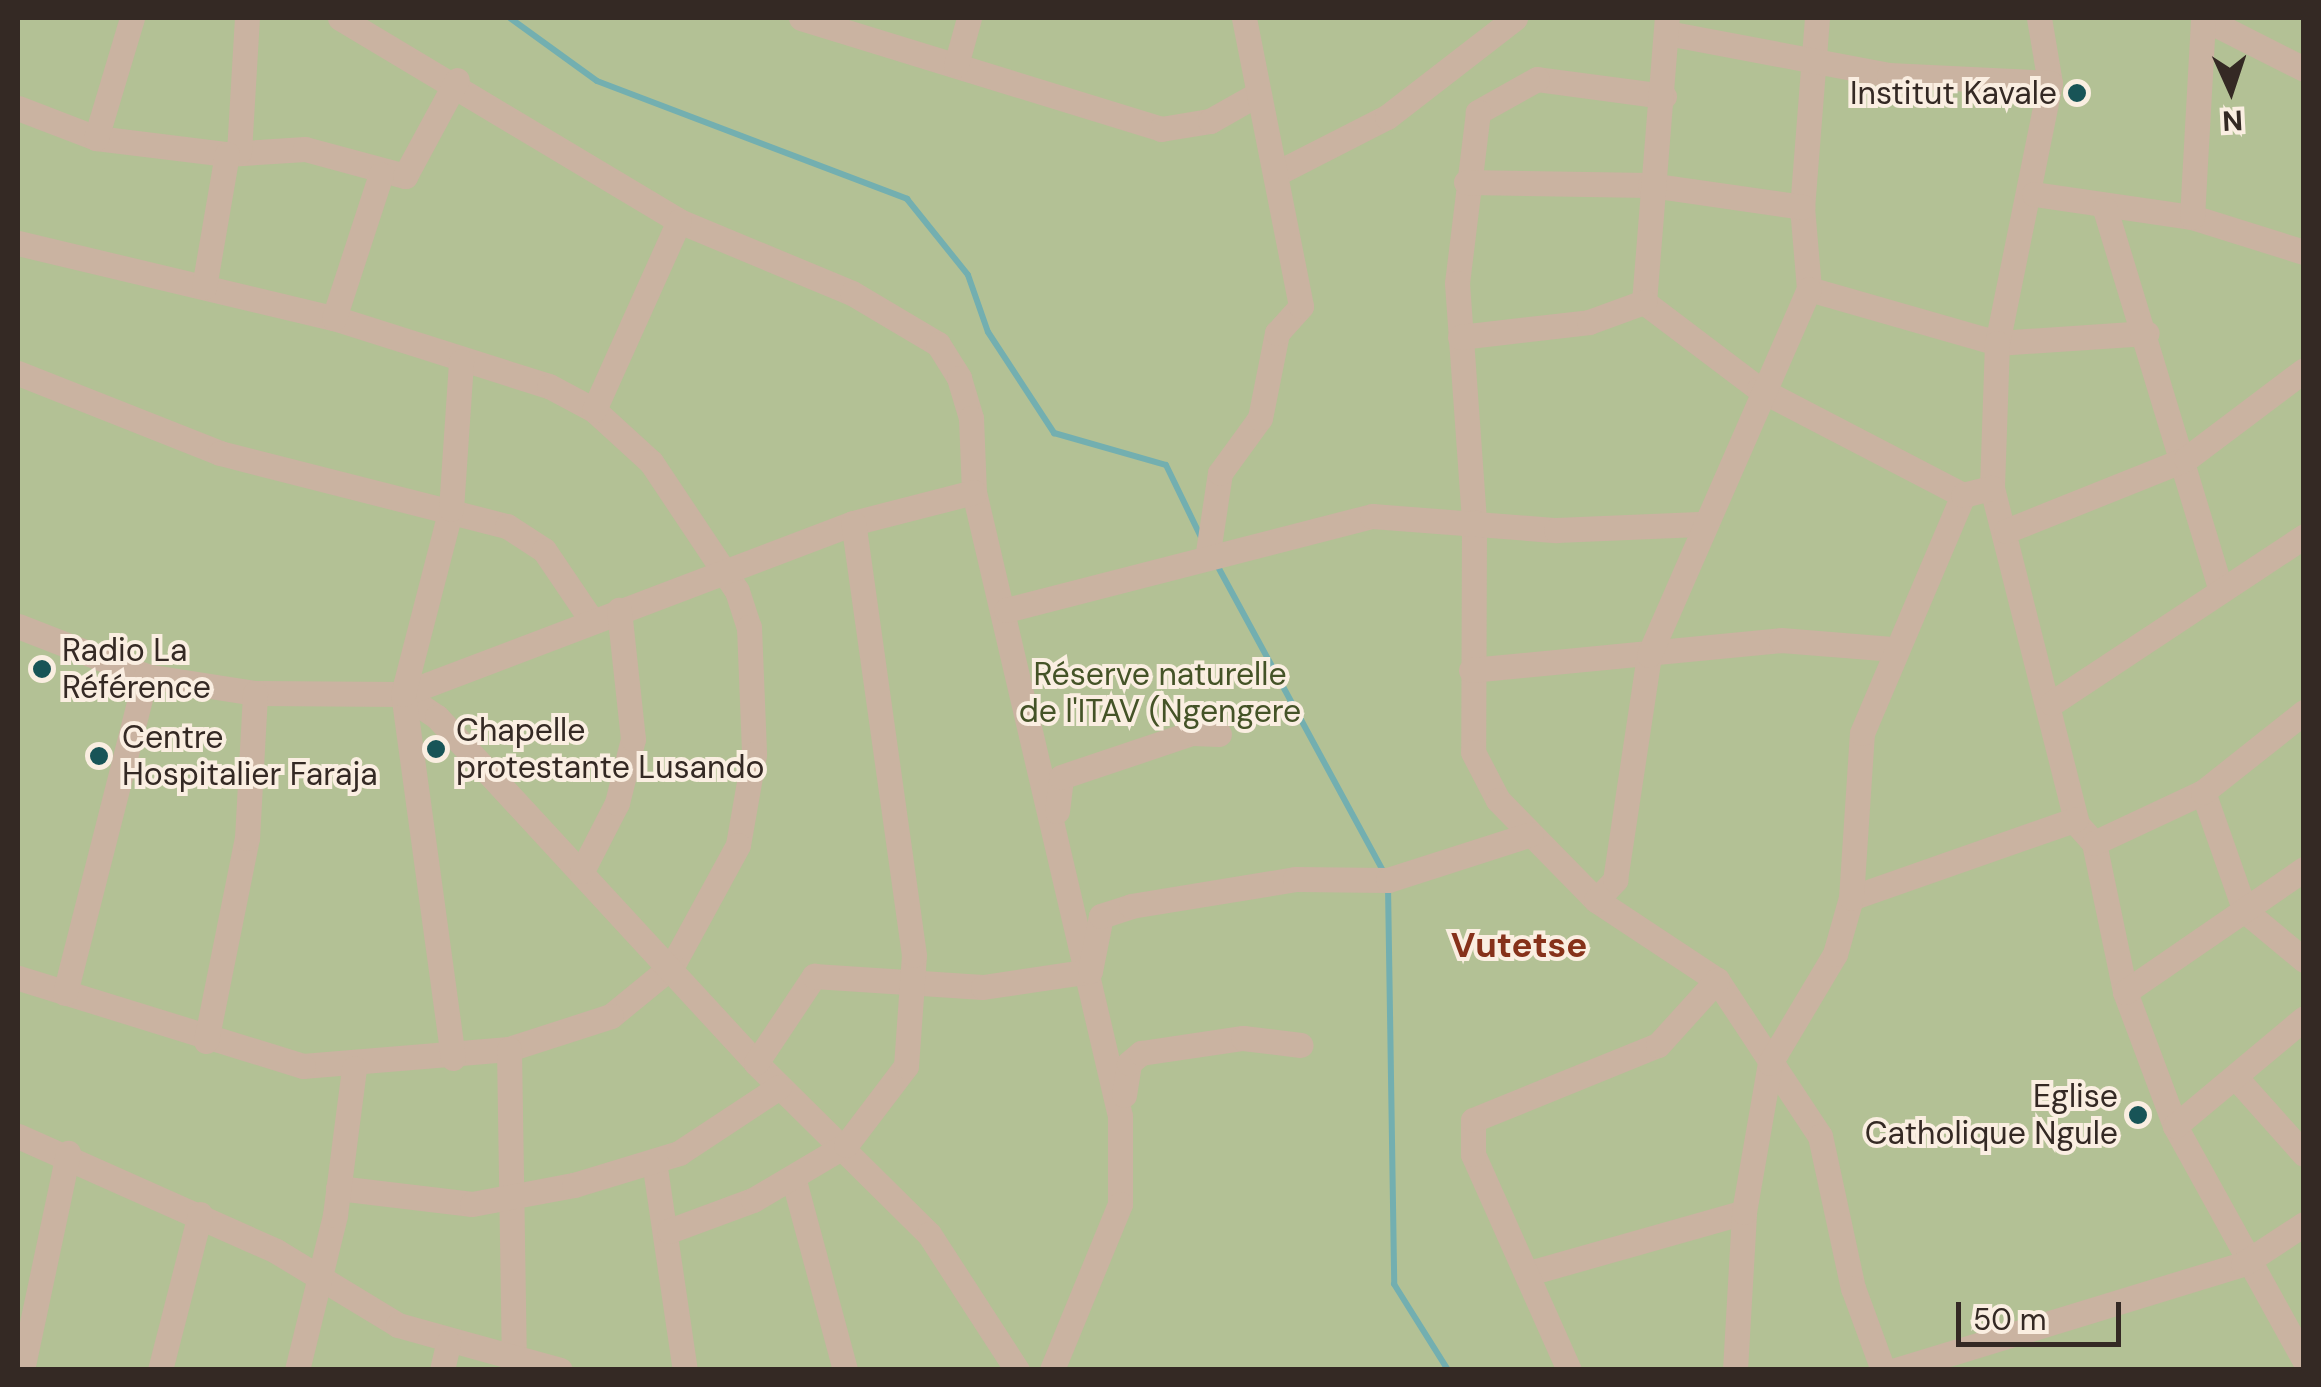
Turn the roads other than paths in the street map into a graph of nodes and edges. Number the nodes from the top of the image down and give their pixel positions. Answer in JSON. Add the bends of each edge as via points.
{"nodes":[{"id":1,"x":132,"y":18,"type":"edge"},
{"id":2,"x":248,"y":18,"type":"edge"},
{"id":3,"x":340,"y":18,"type":"edge"},
{"id":4,"x":800,"y":18,"type":"edge"},
{"id":5,"x":969,"y":18,"type":"edge"},
{"id":6,"x":1244,"y":18,"type":"edge"},
{"id":7,"x":1514,"y":18,"type":"edge"},
{"id":8,"x":1816,"y":18,"type":"edge"},
{"id":9,"x":2039,"y":18,"type":"edge"},
{"id":10,"x":2203,"y":18,"type":"edge"},
{"id":11,"x":1667,"y":25,"type":"edge"},
{"id":12,"x":1810,"y":60,"type":"junction"},
{"id":13,"x":956,"y":65,"type":"junction"},
{"id":14,"x":2304,"y":69,"type":"edge"},
{"id":15,"x":457,"y":80,"type":"junction"},
{"id":16,"x":2050,"y":83,"type":"junction"},
{"id":17,"x":1256,"y":96,"type":"junction"},
{"id":18,"x":1664,"y":96,"type":"junction"},
{"id":19,"x":18,"y":108,"type":"edge"},
{"id":20,"x":96,"y":138,"type":"junction"},
{"id":21,"x":233,"y":153,"type":"junction"},
{"id":22,"x":1281,"y":171,"type":"junction"},
{"id":23,"x":380,"y":174,"type":"junction"},
{"id":24,"x":1466,"y":182,"type":"junction"},
{"id":25,"x":1650,"y":184,"type":"junction"},
{"id":26,"x":2034,"y":194,"type":"junction"},
{"id":27,"x":1802,"y":207,"type":"junction"},
{"id":28,"x":2106,"y":208,"type":"junction"},
{"id":29,"x":2192,"y":217,"type":"junction"},
{"id":30,"x":679,"y":221,"type":"junction"},
{"id":31,"x":18,"y":243,"type":"edge"},
{"id":32,"x":2304,"y":252,"type":"edge"},
{"id":33,"x":204,"y":287,"type":"junction"},
{"id":34,"x":1809,"y":289,"type":"junction"},
{"id":35,"x":1644,"y":302,"type":"junction"},
{"id":36,"x":334,"y":318,"type":"junction"},
{"id":37,"x":2147,"y":333,"type":"junction"},
{"id":38,"x":1460,"y":337,"type":"junction"},
{"id":39,"x":1997,"y":344,"type":"junction"},
{"id":40,"x":461,"y":361,"type":"junction"},
{"id":41,"x":2304,"y":370,"type":"edge"},
{"id":42,"x":18,"y":373,"type":"edge"},
{"id":43,"x":1759,"y":389,"type":"junction"},
{"id":44,"x":594,"y":410,"type":"junction"},
{"id":45,"x":2186,"y":459,"type":"junction"},
{"id":46,"x":1992,"y":488,"type":"junction"},
{"id":47,"x":974,"y":492,"type":"junction"},
{"id":48,"x":1963,"y":495,"type":"junction"},
{"id":49,"x":451,"y":510,"type":"junction"},
{"id":50,"x":1474,"y":522,"type":"junction"},
{"id":51,"x":853,"y":523,"type":"junction"},
{"id":52,"x":1699,"y":524,"type":"junction"},
{"id":53,"x":2006,"y":531,"type":"junction"},
{"id":54,"x":2304,"y":536,"type":"edge"},
{"id":55,"x":1208,"y":552,"type":"junction"},
{"id":56,"x":725,"y":570,"type":"junction"},
{"id":57,"x":2220,"y":588,"type":"junction"},
{"id":58,"x":619,"y":610,"type":"junction"},
{"id":59,"x":1006,"y":610,"type":"junction"},
{"id":60,"x":592,"y":621,"type":"junction"},
{"id":61,"x":18,"y":626,"type":"edge"},
{"id":62,"x":1892,"y":649,"type":"junction"},
{"id":63,"x":1649,"y":655,"type":"junction"},
{"id":64,"x":1471,"y":670,"type":"junction"},
{"id":65,"x":146,"y":676,"type":"junction"},
{"id":66,"x":255,"y":693,"type":"junction"},
{"id":67,"x":404,"y":694,"type":"junction"},
{"id":68,"x":2052,"y":703,"type":"junction"},
{"id":69,"x":2304,"y":712,"type":"edge"},
{"id":70,"x":1219,"y":734,"type":"dead end"},
{"id":71,"x":2204,"y":792,"type":"junction"},
{"id":72,"x":2076,"y":819,"type":"junction"},
{"id":73,"x":1052,"y":828,"type":"junction"},
{"id":74,"x":1531,"y":834,"type":"junction"},
{"id":75,"x":2094,"y":843,"type":"junction"},
{"id":76,"x":2304,"y":869,"type":"edge"},
{"id":77,"x":582,"y":871,"type":"junction"},
{"id":78,"x":1850,"y":898,"type":"junction"},
{"id":79,"x":1596,"y":900,"type":"junction"},
{"id":80,"x":2245,"y":911,"type":"junction"},
{"id":81,"x":2304,"y":960,"type":"edge"},
{"id":82,"x":672,"y":966,"type":"junction"},
{"id":83,"x":1090,"y":972,"type":"junction"},
{"id":84,"x":18,"y":978,"type":"edge"},
{"id":85,"x":1718,"y":980,"type":"junction"},
{"id":86,"x":916,"y":988,"type":"junction"},
{"id":87,"x":2125,"y":992,"type":"junction"},
{"id":88,"x":66,"y":993,"type":"junction"},
{"id":89,"x":2304,"y":1018,"type":"edge"},
{"id":90,"x":206,"y":1041,"type":"junction"},
{"id":91,"x":1301,"y":1045,"type":"dead end"},
{"id":92,"x":509,"y":1050,"type":"junction"},
{"id":93,"x":454,"y":1058,"type":"junction"},
{"id":94,"x":756,"y":1063,"type":"junction"},
{"id":95,"x":1770,"y":1064,"type":"junction"},
{"id":96,"x":354,"y":1068,"type":"junction"},
{"id":97,"x":2238,"y":1080,"type":"junction"},
{"id":98,"x":779,"y":1086,"type":"junction"},
{"id":99,"x":1120,"y":1116,"type":"junction"},
{"id":100,"x":2174,"y":1126,"type":"junction"},
{"id":101,"x":18,"y":1136,"type":"edge"},
{"id":102,"x":846,"y":1144,"type":"junction"},
{"id":103,"x":68,"y":1153,"type":"junction"},
{"id":104,"x":2304,"y":1154,"type":"edge"},
{"id":105,"x":654,"y":1161,"type":"junction"},
{"id":106,"x":794,"y":1177,"type":"junction"},
{"id":107,"x":338,"y":1188,"type":"junction"},
{"id":108,"x":515,"y":1197,"type":"junction"},
{"id":109,"x":1744,"y":1212,"type":"junction"},
{"id":110,"x":200,"y":1214,"type":"junction"},
{"id":111,"x":2304,"y":1224,"type":"edge"},
{"id":112,"x":669,"y":1231,"type":"junction"},
{"id":113,"x":2242,"y":1264,"type":"junction"},
{"id":114,"x":1530,"y":1272,"type":"junction"},
{"id":115,"x":322,"y":1277,"type":"junction"},
{"id":116,"x":448,"y":1343,"type":"junction"},
{"id":117,"x":514,"y":1360,"type":"junction"},
{"id":118,"x":2304,"y":1360,"type":"edge"},
{"id":119,"x":21,"y":1363,"type":"edge"},
{"id":120,"x":160,"y":1370,"type":"edge"},
{"id":121,"x":297,"y":1370,"type":"edge"},
{"id":122,"x":442,"y":1370,"type":"edge"},
{"id":123,"x":560,"y":1370,"type":"edge"},
{"id":124,"x":686,"y":1370,"type":"edge"},
{"id":125,"x":845,"y":1370,"type":"edge"},
{"id":126,"x":1017,"y":1370,"type":"edge"},
{"id":127,"x":1052,"y":1370,"type":"edge"},
{"id":128,"x":1570,"y":1370,"type":"edge"},
{"id":129,"x":1735,"y":1370,"type":"edge"},
{"id":130,"x":1884,"y":1370,"type":"edge"},
{"id":131,"x":1896,"y":1370,"type":"edge"}],
"edges":[{"from":1,"to":20,"type":"street"},
{"from":2,"to":21,"type":"street"},
{"from":3,"to":15,"type":"street"},
{"from":4,"to":13,"type":"street"},
{"from":5,"to":13,"type":"street"},
{"from":6,"to":17,"type":"street"},
{"from":7,"to":22,"type":"street","via":[[1388,118]]},
{"from":8,"to":12,"type":"street"},
{"from":9,"to":16,"type":"street"},
{"from":10,"to":14,"type":"street"},
{"from":10,"to":29,"type":"street"},
{"from":11,"to":12,"type":"street"},
{"from":11,"to":18,"type":"street"},
{"from":12,"to":16,"type":"street","via":[[1889,76]]},
{"from":12,"to":27,"type":"street"},
{"from":13,"to":17,"type":"street","via":[[1161,128],[1210,121]]},
{"from":15,"to":23,"type":"street","via":[[423,156],[405,176]]},
{"from":15,"to":30,"type":"street"},
{"from":16,"to":26,"type":"street"},
{"from":17,"to":22,"type":"street"},
{"from":18,"to":24,"type":"street","via":[[1537,79],[1496,94],[1478,112]]},
{"from":18,"to":25,"type":"street"},
{"from":19,"to":20,"type":"street"},
{"from":20,"to":21,"type":"street"},
{"from":21,"to":23,"type":"street","via":[[305,149]]},
{"from":21,"to":33,"type":"street"},
{"from":22,"to":55,"type":"street","via":[[1285,258],[1301,306],[1277,333],[1260,418],[1220,474]]},
{"from":23,"to":36,"type":"street"},
{"from":24,"to":25,"type":"street"},
{"from":24,"to":38,"type":"street"},
{"from":25,"to":27,"type":"street"},
{"from":25,"to":35,"type":"street"},
{"from":26,"to":28,"type":"street"},
{"from":26,"to":39,"type":"street"},
{"from":27,"to":34,"type":"street"},
{"from":28,"to":29,"type":"street"},
{"from":28,"to":37,"type":"street"},
{"from":29,"to":32,"type":"street"},
{"from":30,"to":44,"type":"street"},
{"from":30,"to":47,"type":"street","via":[[852,293],[938,344],[972,418]]},
{"from":31,"to":33,"type":"street"},
{"from":33,"to":36,"type":"street"},
{"from":34,"to":39,"type":"street"},
{"from":34,"to":43,"type":"street"},
{"from":35,"to":38,"type":"street","via":[[1590,322]]},
{"from":35,"to":43,"type":"street"},
{"from":36,"to":40,"type":"street"},
{"from":37,"to":39,"type":"street"},
{"from":37,"to":45,"type":"street"},
{"from":38,"to":50,"type":"street"},
{"from":39,"to":46,"type":"street"},
{"from":40,"to":44,"type":"street","via":[[549,386]]},
{"from":40,"to":49,"type":"street"},
{"from":41,"to":45,"type":"street"},
{"from":42,"to":49,"type":"street","via":[[220,453]]},
{"from":43,"to":48,"type":"street"},
{"from":43,"to":52,"type":"street"},
{"from":44,"to":56,"type":"street","via":[[651,462]]},
{"from":45,"to":53,"type":"street"},
{"from":45,"to":57,"type":"street"},
{"from":46,"to":48,"type":"street"},
{"from":46,"to":53,"type":"street"},
{"from":47,"to":51,"type":"street"},
{"from":47,"to":59,"type":"street"},
{"from":48,"to":62,"type":"street"},
{"from":49,"to":60,"type":"street","via":[[544,550]]},
{"from":49,"to":67,"type":"street"},
{"from":50,"to":52,"type":"street","via":[[1556,530]]},
{"from":50,"to":55,"type":"street","via":[[1372,516]]},
{"from":50,"to":64,"type":"street"},
{"from":51,"to":56,"type":"street"},
{"from":51,"to":86,"type":"street"},
{"from":52,"to":63,"type":"street"},
{"from":53,"to":68,"type":"street"},
{"from":54,"to":57,"type":"street"},
{"from":55,"to":59,"type":"street","via":[[1148,578]]},
{"from":56,"to":58,"type":"street"},
{"from":56,"to":82,"type":"street","via":[[749,626],[748,809]]},
{"from":57,"to":68,"type":"street"},
{"from":58,"to":60,"type":"street"},
{"from":58,"to":77,"type":"street","via":[[634,739],[617,803]]},
{"from":59,"to":73,"type":"street"},
{"from":60,"to":67,"type":"street"},
{"from":61,"to":65,"type":"street"},
{"from":62,"to":63,"type":"street","via":[[1782,640]]},
{"from":62,"to":78,"type":"street","via":[[1862,732]]},
{"from":63,"to":64,"type":"street"},
{"from":63,"to":79,"type":"street","via":[[1615,880]]},
{"from":64,"to":74,"type":"street","via":[[1473,752]]},
{"from":65,"to":66,"type":"street"},
{"from":65,"to":88,"type":"street"},
{"from":66,"to":67,"type":"street"},
{"from":66,"to":90,"type":"street","via":[[247,838]]},
{"from":67,"to":77,"type":"street","via":[[437,716]]},
{"from":67,"to":93,"type":"street"},
{"from":68,"to":72,"type":"street"},
{"from":69,"to":71,"type":"street"},
{"from":70,"to":73,"type":"street","via":[[1192,733],[1061,777]]},
{"from":71,"to":75,"type":"street"},
{"from":71,"to":80,"type":"street"},
{"from":72,"to":75,"type":"street"},
{"from":72,"to":78,"type":"street"},
{"from":73,"to":83,"type":"street"},
{"from":74,"to":79,"type":"street"},
{"from":74,"to":83,"type":"street","via":[[1388,880],[1295,879],[1132,906],[1101,916]]},
{"from":75,"to":87,"type":"street"},
{"from":76,"to":80,"type":"street"},
{"from":77,"to":82,"type":"street"},
{"from":78,"to":95,"type":"street","via":[[1835,954]]},
{"from":79,"to":85,"type":"street"},
{"from":80,"to":81,"type":"street"},
{"from":80,"to":87,"type":"street"},
{"from":82,"to":92,"type":"street","via":[[611,1016]]},
{"from":82,"to":94,"type":"street"},
{"from":83,"to":86,"type":"street"},
{"from":83,"to":99,"type":"street"},
{"from":84,"to":88,"type":"street"},
{"from":85,"to":95,"type":"street"},
{"from":85,"to":114,"type":"street","via":[[1658,1045],[1473,1120],[1473,1154]]},
{"from":86,"to":94,"type":"street","via":[[814,976]]},
{"from":86,"to":102,"type":"street","via":[[906,1066]]},
{"from":87,"to":100,"type":"street"},
{"from":88,"to":90,"type":"street"},
{"from":89,"to":97,"type":"street"},
{"from":90,"to":96,"type":"street","via":[[303,1066]]},
{"from":91,"to":99,"type":"street","via":[[1243,1038],[1140,1052],[1129,1063]]},
{"from":92,"to":93,"type":"street"},
{"from":92,"to":108,"type":"street"},
{"from":93,"to":96,"type":"street"},
{"from":94,"to":98,"type":"street"},
{"from":95,"to":109,"type":"street"},
{"from":95,"to":130,"type":"street","via":[[1820,1136],[1853,1288]]},
{"from":96,"to":107,"type":"street"},
{"from":97,"to":100,"type":"street"},
{"from":97,"to":104,"type":"street"},
{"from":98,"to":102,"type":"street"},
{"from":98,"to":105,"type":"street"},
{"from":99,"to":127,"type":"street","via":[[1120,1204]]},
{"from":100,"to":113,"type":"street"},
{"from":101,"to":103,"type":"street"},
{"from":102,"to":106,"type":"street"},
{"from":102,"to":126,"type":"street","via":[[929,1234]]},
{"from":103,"to":110,"type":"street"},
{"from":103,"to":119,"type":"street"},
{"from":105,"to":108,"type":"street"},
{"from":105,"to":112,"type":"street"},
{"from":106,"to":112,"type":"street"},
{"from":106,"to":125,"type":"street"},
{"from":107,"to":108,"type":"street","via":[[407,1202]]},
{"from":107,"to":115,"type":"street"},
{"from":108,"to":117,"type":"street"},
{"from":109,"to":114,"type":"street"},
{"from":109,"to":129,"type":"street"},
{"from":110,"to":115,"type":"street"},
{"from":110,"to":120,"type":"street"},
{"from":111,"to":113,"type":"street"},
{"from":112,"to":124,"type":"street"},
{"from":113,"to":118,"type":"street"},
{"from":113,"to":131,"type":"street"},
{"from":114,"to":128,"type":"street"},
{"from":115,"to":116,"type":"street","via":[[398,1325]]},
{"from":115,"to":121,"type":"street"},
{"from":116,"to":117,"type":"street"},
{"from":116,"to":122,"type":"street"},
{"from":117,"to":123,"type":"street"}]}
